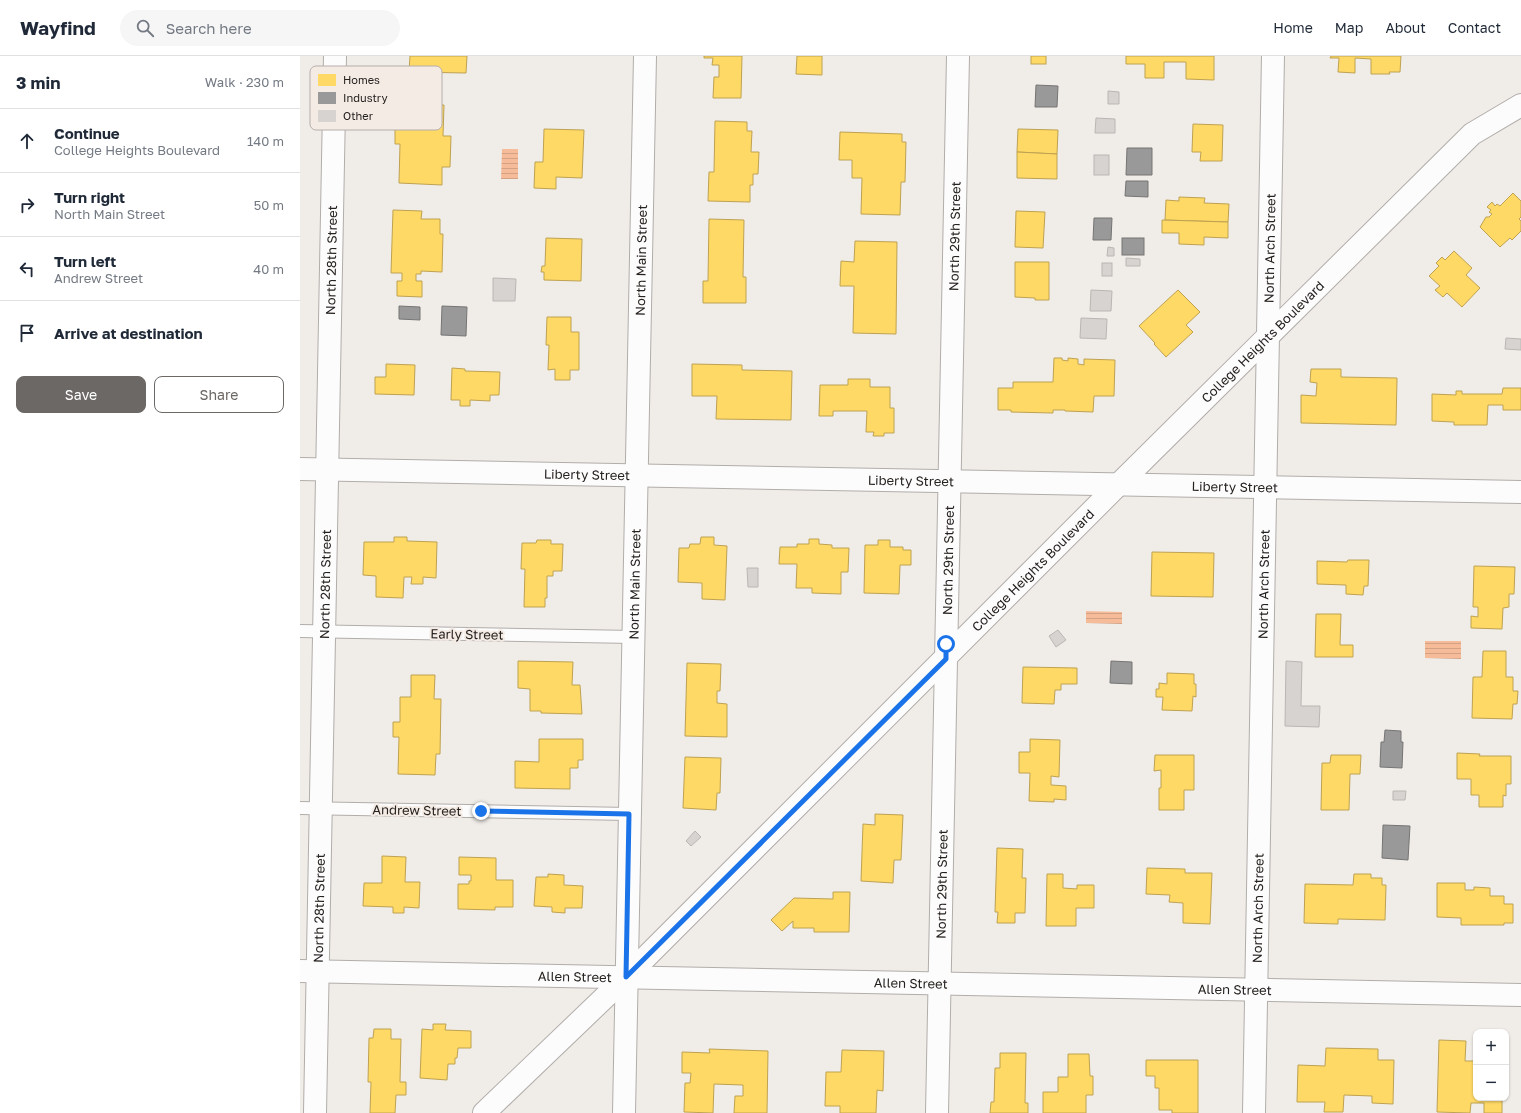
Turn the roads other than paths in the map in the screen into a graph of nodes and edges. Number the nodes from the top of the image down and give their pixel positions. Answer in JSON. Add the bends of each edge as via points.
{"nodes":[{"id":1,"x":335,"y":56,"type":"edge"},
{"id":2,"x":645,"y":56,"type":"edge"},
{"id":3,"x":958,"y":56,"type":"edge"},
{"id":4,"x":1273,"y":56,"type":"edge"},
{"id":5,"x":335,"y":66,"type":"edge"},
{"id":6,"x":1521,"y":105,"type":"edge"},
{"id":7,"x":334,"y":130,"type":"edge"},
{"id":8,"x":1268,"y":338,"type":"junction"},
{"id":9,"x":300,"y":469,"type":"edge"},
{"id":10,"x":327,"y":469,"type":"junction"},
{"id":11,"x":637,"y":475,"type":"junction"},
{"id":12,"x":949,"y":481,"type":"junction"},
{"id":13,"x":1118,"y":485,"type":"junction"},
{"id":14,"x":1265,"y":487,"type":"junction"},
{"id":15,"x":1521,"y":492,"type":"edge"},
{"id":16,"x":300,"y":631,"type":"edge"},
{"id":17,"x":324,"y":632,"type":"junction"},
{"id":18,"x":633,"y":637,"type":"junction"},
{"id":19,"x":946,"y":659,"type":"junction"},
{"id":20,"x":310,"y":808,"type":"edge"},
{"id":21,"x":629,"y":814,"type":"junction"},
{"id":22,"x":309,"y":971,"type":"edge"},
{"id":23,"x":626,"y":977,"type":"junction"},
{"id":24,"x":939,"y":984,"type":"junction"},
{"id":25,"x":1256,"y":990,"type":"junction"},
{"id":26,"x":1521,"y":995,"type":"edge"},
{"id":27,"x":315,"y":1113,"type":"edge"},
{"id":28,"x":484,"y":1113,"type":"edge"},
{"id":29,"x":624,"y":1113,"type":"edge"},
{"id":30,"x":937,"y":1113,"type":"edge"},
{"id":31,"x":1254,"y":1113,"type":"edge"}],
"edges":[{"from":1,"to":5,"type":"street","name":"North 28th Street"},
{"from":2,"to":11,"type":"street","name":"North Main Street"},
{"from":3,"to":12,"type":"street","name":"North 29th Street"},
{"from":4,"to":8,"type":"street","name":"North Arch Street"},
{"from":6,"to":8,"type":"street","name":"College Heights Boulevard","via":[[1472,134]]},
{"from":7,"to":10,"type":"street","name":"North 28th Street"},
{"from":8,"to":13,"type":"street","name":"College Heights Boulevard"},
{"from":8,"to":14,"type":"street","name":"North Arch Street"},
{"from":9,"to":10,"type":"street","name":"Liberty Street"},
{"from":10,"to":11,"type":"street","name":"Liberty Street"},
{"from":10,"to":17,"type":"street","name":"North 28th Street"},
{"from":11,"to":12,"type":"street","name":"Liberty Street"},
{"from":11,"to":18,"type":"street","name":"North Main Street"},
{"from":12,"to":13,"type":"street","name":"Liberty Street"},
{"from":12,"to":19,"type":"street","name":"North 29th Street"},
{"from":13,"to":14,"type":"street","name":"Liberty Street"},
{"from":13,"to":19,"type":"street","name":"College Heights Boulevard"},
{"from":14,"to":15,"type":"street","name":"Liberty Street"},
{"from":14,"to":25,"type":"street","name":"North Arch Street"},
{"from":16,"to":17,"type":"lane","name":"Early Street"},
{"from":17,"to":18,"type":"lane","name":"Early Street"},
{"from":17,"to":20,"type":"street","name":"North 28th Street"},
{"from":18,"to":21,"type":"street","name":"North Main Street"},
{"from":19,"to":23,"type":"street","name":"College Heights Boulevard"},
{"from":19,"to":24,"type":"street","name":"North 29th Street"},
{"from":20,"to":21,"type":"lane","name":"Andrew Street"},
{"from":20,"to":22,"type":"street","name":"North 28th Street"},
{"from":21,"to":23,"type":"street","name":"North Main Street"},
{"from":22,"to":23,"type":"street","name":"Allen Street"},
{"from":22,"to":27,"type":"street","name":"North 28th Street"},
{"from":23,"to":24,"type":"street","name":"Allen Street"},
{"from":23,"to":28,"type":"street","name":"College Heights Boulevard"},
{"from":23,"to":29,"type":"street","name":"North Main Street"},
{"from":24,"to":25,"type":"street","name":"Allen Street"},
{"from":24,"to":30,"type":"street","name":"North 29th Street"},
{"from":25,"to":26,"type":"street","name":"Allen Street"},
{"from":25,"to":31,"type":"street","name":"North Arch Street"}]}
